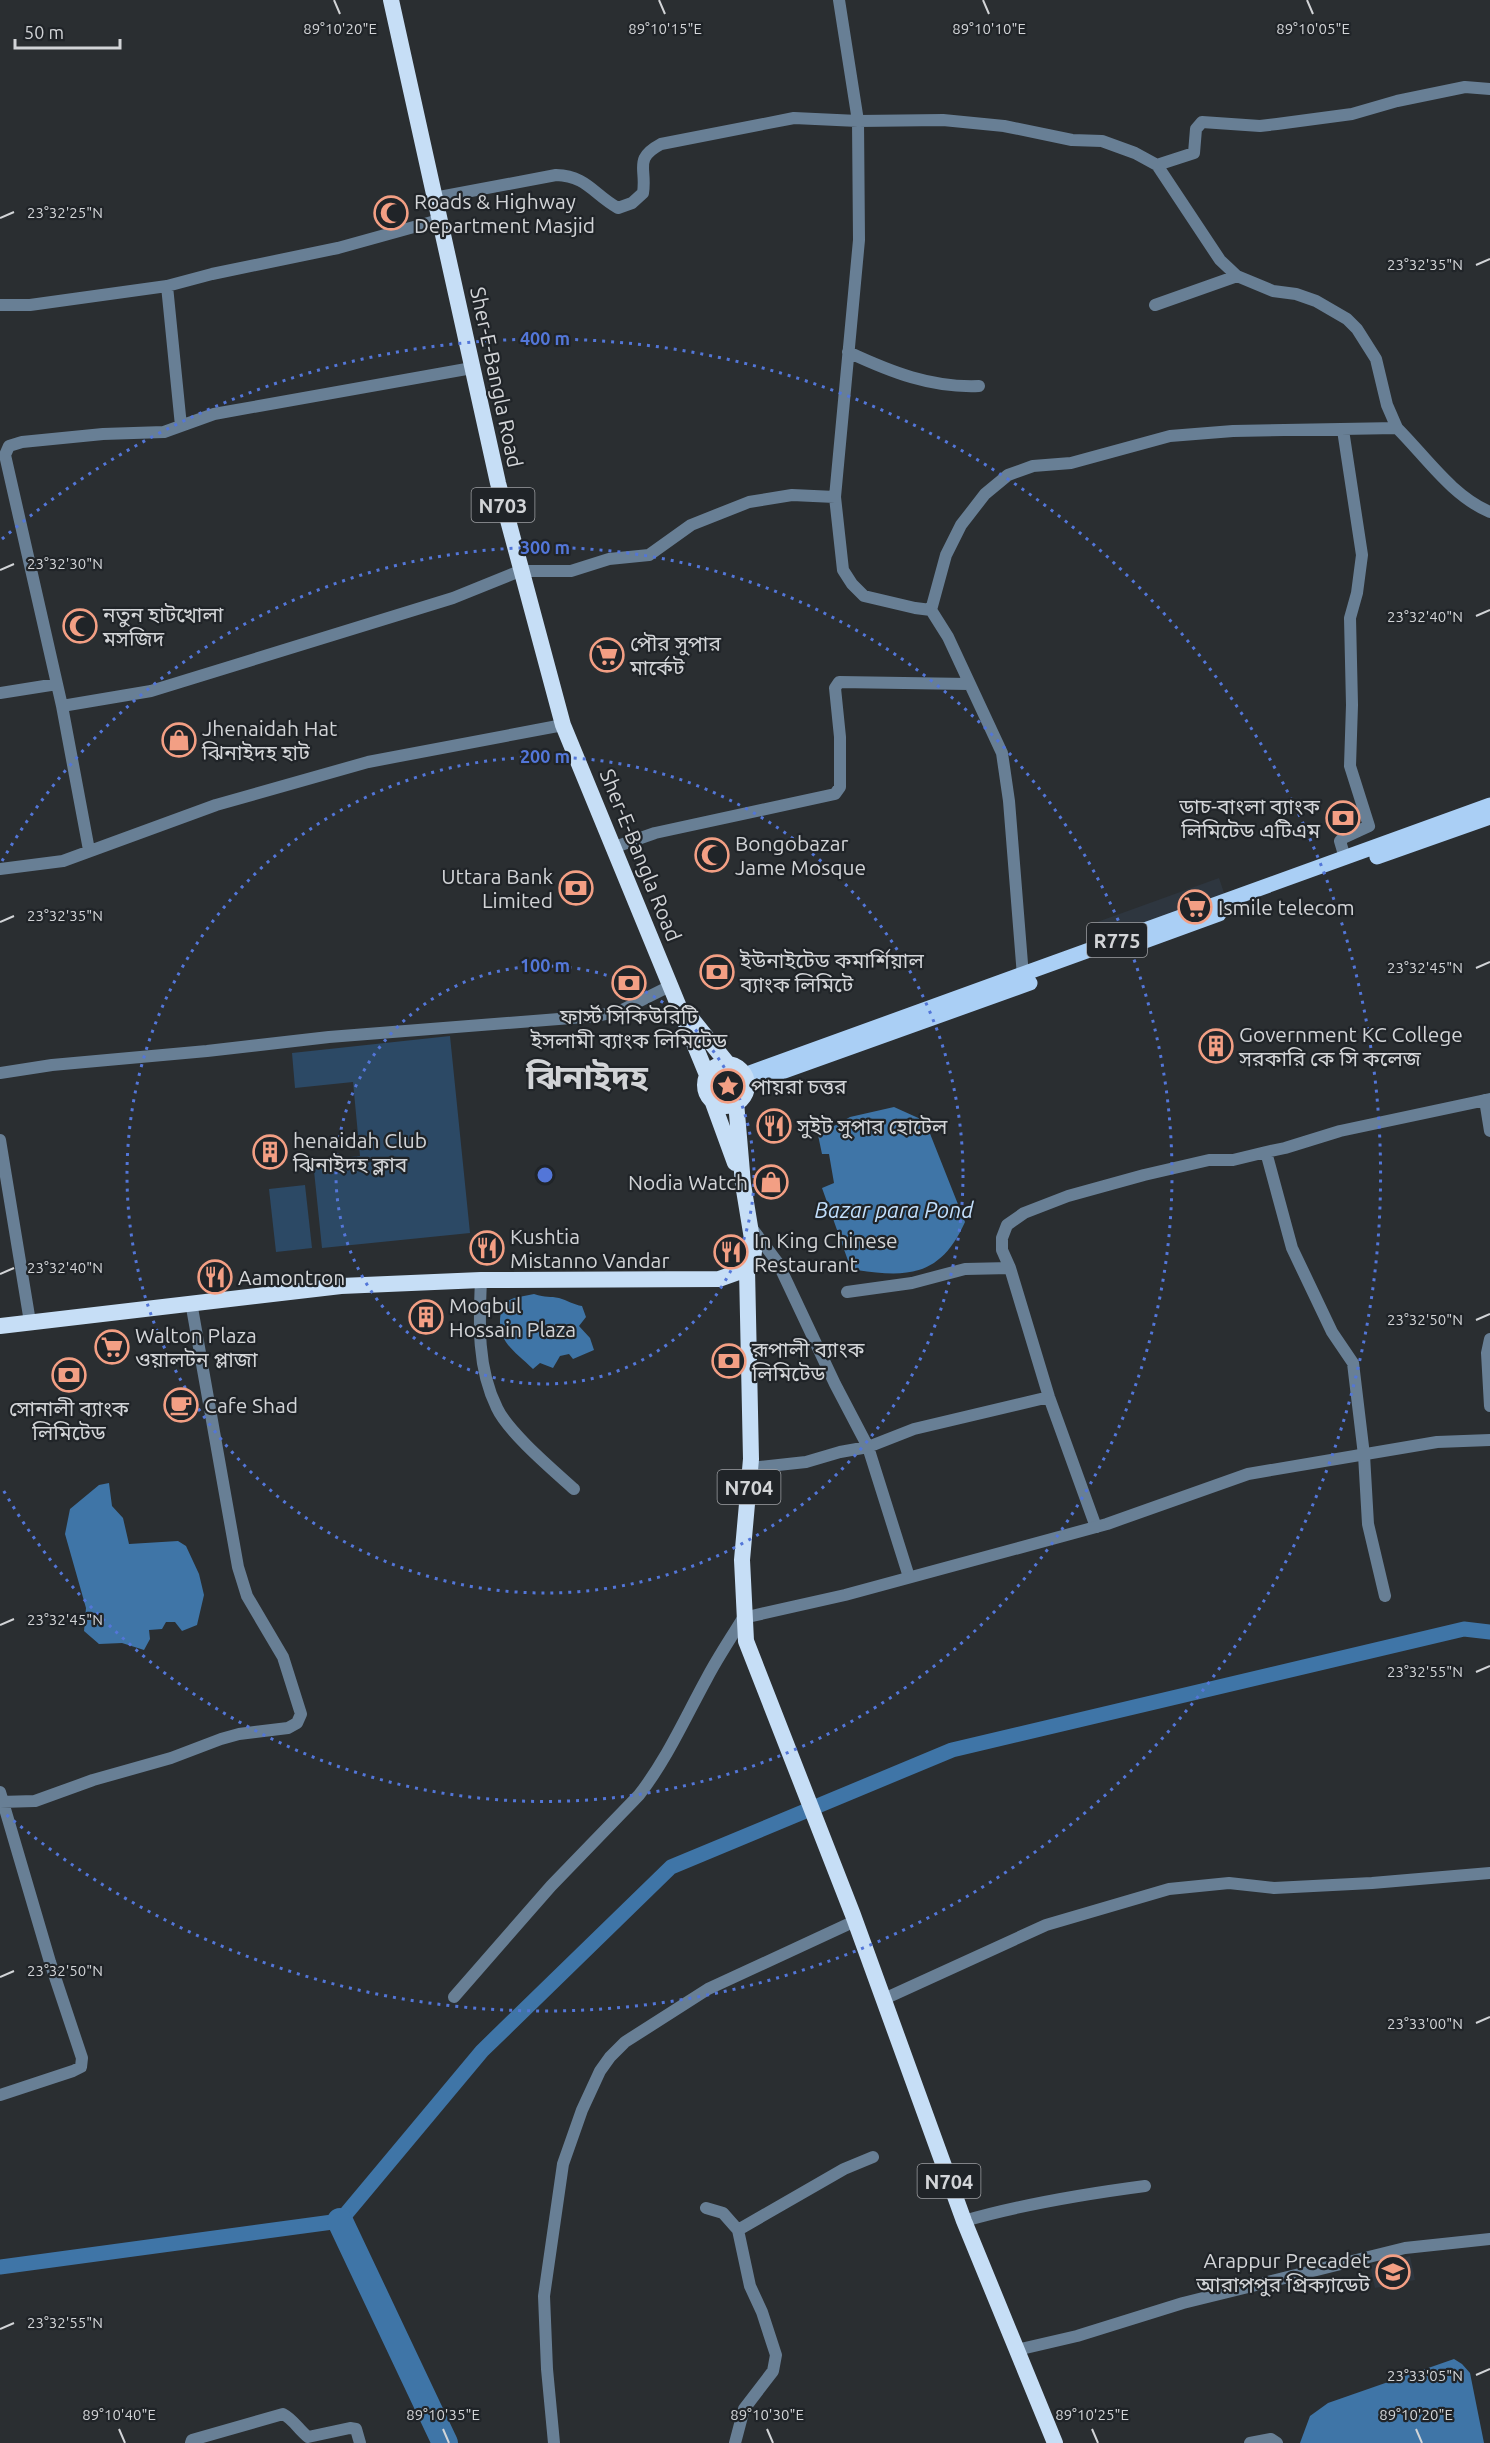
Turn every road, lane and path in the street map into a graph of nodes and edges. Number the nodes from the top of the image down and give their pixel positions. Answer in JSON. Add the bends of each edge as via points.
{"nodes":[{"id":1,"x":391,"y":0,"type":"edge"},
{"id":2,"x":838,"y":0,"type":"edge"},
{"id":3,"x":1490,"y":89,"type":"edge"},
{"id":4,"x":858,"y":121,"type":"junction"},
{"id":5,"x":1157,"y":165,"type":"junction"},
{"id":6,"x":434,"y":198,"type":"junction"},
{"id":7,"x":439,"y":220,"type":"junction"},
{"id":8,"x":1237,"y":276,"type":"junction"},
{"id":9,"x":167,"y":286,"type":"junction"},
{"id":10,"x":0,"y":305,"type":"edge"},
{"id":11,"x":1155,"y":305,"type":"dead end"},
{"id":12,"x":848,"y":352,"type":"junction"},
{"id":13,"x":472,"y":368,"type":"junction"},
{"id":14,"x":979,"y":386,"type":"dead end"},
{"id":15,"x":181,"y":426,"type":"junction"},
{"id":16,"x":1397,"y":428,"type":"junction"},
{"id":17,"x":1343,"y":430,"type":"junction"},
{"id":18,"x":835,"y":496,"type":"junction"},
{"id":19,"x":1490,"y":512,"type":"edge"},
{"id":20,"x":520,"y":571,"type":"junction"},
{"id":21,"x":930,"y":610,"type":"junction"},
{"id":22,"x":57,"y":684,"type":"junction"},
{"id":23,"x":969,"y":684,"type":"junction"},
{"id":24,"x":0,"y":693,"type":"edge"},
{"id":25,"x":62,"y":706,"type":"junction"},
{"id":26,"x":563,"y":725,"type":"junction"},
{"id":27,"x":1490,"y":805,"type":"edge"},
{"id":28,"x":1490,"y":817,"type":"edge"},
{"id":29,"x":612,"y":848,"type":"junction"},
{"id":30,"x":89,"y":850,"type":"junction"},
{"id":31,"x":1345,"y":858,"type":"junction"},
{"id":32,"x":0,"y":869,"type":"edge"},
{"id":33,"x":1023,"y":976,"type":"junction"},
{"id":34,"x":672,"y":989,"type":"junction"},
{"id":35,"x":728,"y":1064,"type":"junction"},
{"id":36,"x":0,"y":1073,"type":"edge"},
{"id":37,"x":707,"y":1075,"type":"junction"},
{"id":38,"x":745,"y":1080,"type":"junction"},
{"id":39,"x":1488,"y":1099,"type":"edge"},
{"id":40,"x":712,"y":1100,"type":"junction"},
{"id":41,"x":736,"y":1102,"type":"junction"},
{"id":42,"x":1490,"y":1131,"type":"edge"},
{"id":43,"x":0,"y":1140,"type":"edge"},
{"id":44,"x":1266,"y":1152,"type":"junction"},
{"id":45,"x":743,"y":1184,"type":"junction"},
{"id":46,"x":751,"y":1226,"type":"junction"},
{"id":47,"x":1010,"y":1268,"type":"junction"},
{"id":48,"x":747,"y":1269,"type":"junction"},
{"id":49,"x":481,"y":1280,"type":"junction"},
{"id":50,"x":847,"y":1292,"type":"dead end"},
{"id":51,"x":191,"y":1302,"type":"junction"},
{"id":52,"x":30,"y":1322,"type":"junction"},
{"id":53,"x":0,"y":1326,"type":"edge"},
{"id":54,"x":1490,"y":1339,"type":"edge"},
{"id":55,"x":1049,"y":1397,"type":"junction"},
{"id":56,"x":1490,"y":1406,"type":"edge"},
{"id":57,"x":1490,"y":1440,"type":"edge"},
{"id":58,"x":868,"y":1447,"type":"junction"},
{"id":59,"x":1364,"y":1455,"type":"junction"},
{"id":60,"x":750,"y":1468,"type":"junction"},
{"id":61,"x":574,"y":1489,"type":"dead end"},
{"id":62,"x":1096,"y":1527,"type":"junction"},
{"id":63,"x":909,"y":1577,"type":"junction"},
{"id":64,"x":1385,"y":1596,"type":"dead end"},
{"id":65,"x":743,"y":1618,"type":"junction"},
{"id":66,"x":1,"y":1798,"type":"edge"},
{"id":67,"x":1490,"y":1873,"type":"edge"},
{"id":68,"x":854,"y":1918,"type":"junction"},
{"id":69,"x":454,"y":1997,"type":"dead end"},
{"id":70,"x":884,"y":1999,"type":"junction"},
{"id":71,"x":0,"y":2096,"type":"edge"},
{"id":72,"x":873,"y":2157,"type":"dead end"},
{"id":73,"x":1145,"y":2186,"type":"dead end"},
{"id":74,"x":706,"y":2208,"type":"dead end"},
{"id":75,"x":964,"y":2221,"type":"junction"},
{"id":76,"x":738,"y":2230,"type":"junction"},
{"id":77,"x":1490,"y":2239,"type":"edge"},
{"id":78,"x":1017,"y":2350,"type":"junction"},
{"id":79,"x":191,"y":2443,"type":"edge"},
{"id":80,"x":360,"y":2443,"type":"edge"},
{"id":81,"x":554,"y":2443,"type":"edge"},
{"id":82,"x":735,"y":2443,"type":"edge"},
{"id":83,"x":1055,"y":2443,"type":"edge"},
{"id":84,"x":1250,"y":2443,"type":"edge"},
{"id":85,"x":1277,"y":2443,"type":"edge"}],
"edges":[{"from":1,"to":6,"type":"highway","name":"Sher-E-Bangla Road","number":"N703"},
{"from":2,"to":4,"type":"street"},
{"from":3,"to":5,"type":"street","via":[[1464,87],[1352,114],[1260,126],[1202,122],[1196,129],[1194,153]]},
{"from":4,"to":5,"type":"street","via":[[943,120],[1004,126],[1072,140],[1102,141]]},
{"from":4,"to":6,"type":"street","via":[[794,118],[661,144],[648,152],[642,164],[644,193],[618,208],[571,175]]},
{"from":4,"to":12,"type":"street","via":[[860,240]]},
{"from":5,"to":8,"type":"street","via":[[1220,260]]},
{"from":6,"to":7,"type":"highway","name":"Sher-E-Bangla Road","number":"N703"},
{"from":7,"to":9,"type":"street","via":[[338,248]]},
{"from":7,"to":13,"type":"highway","name":"Sher-E-Bangla Road","number":"N703"},
{"from":8,"to":11,"type":"street"},
{"from":8,"to":16,"type":"street","via":[[1273,291],[1317,301],[1352,324],[1377,359],[1387,405]]},
{"from":9,"to":10,"type":"street","via":[[30,305]]},
{"from":9,"to":15,"type":"street"},
{"from":12,"to":14,"type":"street","via":[[924,382]]},
{"from":12,"to":18,"type":"street"},
{"from":13,"to":15,"type":"street","via":[[225,411]]},
{"from":13,"to":20,"type":"highway","name":"Sher-E-Bangla Road","number":"N703"},
{"from":15,"to":22,"type":"street","via":[[164,432],[22,442],[6,450]]},
{"from":16,"to":17,"type":"street"},
{"from":16,"to":19,"type":"street","via":[[1446,480],[1475,506]]},
{"from":17,"to":21,"type":"street","via":[[1233,430],[1170,436],[1071,463],[1033,466],[1008,475],[985,494],[961,525],[946,555]]},
{"from":17,"to":31,"type":"street","via":[[1362,555],[1358,593],[1350,618],[1350,766],[1369,826],[1343,838],[1340,842]]},
{"from":18,"to":20,"type":"street","via":[[792,495],[749,502],[691,525],[649,555],[609,559],[571,571]]},
{"from":18,"to":21,"type":"street","via":[[843,570],[852,584],[864,596]]},
{"from":20,"to":25,"type":"street","via":[[453,598],[151,691]]},
{"from":20,"to":26,"type":"highway","name":"Sher-E-Bangla Road","number":"N703"},
{"from":21,"to":23,"type":"street","via":[[948,637]]},
{"from":22,"to":24,"type":"street"},
{"from":22,"to":25,"type":"street"},
{"from":23,"to":29,"type":"street","via":[[839,682],[835,688],[840,736],[840,787],[836,794],[655,833]]},
{"from":23,"to":33,"type":"street","via":[[1002,753],[1010,801]]},
{"from":25,"to":30,"type":"street"},
{"from":26,"to":29,"type":"highway","name":"Sher-E-Bangla Road","number":"N703"},
{"from":26,"to":30,"type":"street","via":[[368,762],[226,802]]},
{"from":27,"to":31,"type":"main road","number":"R775"},
{"from":28,"to":38,"type":"main road","number":"R775"},
{"from":29,"to":34,"type":"highway","name":"Sher-E-Bangla Road","number":"N703"},
{"from":30,"to":32,"type":"street","via":[[63,861]]},
{"from":31,"to":33,"type":"main road","number":"R775"},
{"from":33,"to":38,"type":"main road","number":"R775"},
{"from":34,"to":35,"type":"highway","name":"Sher-E-Bangla Road","number":"N703"},
{"from":34,"to":36,"type":"street","via":[[620,1011],[597,1016],[329,1036]]},
{"from":34,"to":37,"type":"highway","name":"Sher-E-Bangla Road","number":"N703"},
{"from":35,"to":37,"type":"highway","via":[[718,1065]]},
{"from":35,"to":38,"type":"highway","number":"N703","via":[[738,1068]]},
{"from":37,"to":40,"type":"highway","number":"N703","via":[[706,1091]]},
{"from":38,"to":41,"type":"highway","via":[[744,1095]]},
{"from":39,"to":42,"type":"street"},
{"from":39,"to":44,"type":"street","via":[[1340,1131]]},
{"from":40,"to":41,"type":"highway","via":[[721,1105]]},
{"from":40,"to":45,"type":"highway","number":"N703"},
{"from":41,"to":45,"type":"highway","number":"N703"},
{"from":43,"to":52,"type":"street"},
{"from":44,"to":47,"type":"street","via":[[1144,1175],[1024,1212],[1007,1225],[1002,1238],[1002,1250]]},
{"from":44,"to":59,"type":"street","via":[[1292,1248],[1332,1332],[1353,1362]]},
{"from":45,"to":46,"type":"highway","number":"N703"},
{"from":46,"to":48,"type":"highway","number":"N703","via":[[754,1251]]},
{"from":46,"to":58,"type":"street","via":[[778,1263]]},
{"from":47,"to":50,"type":"street","via":[[966,1269]]},
{"from":47,"to":55,"type":"street"},
{"from":48,"to":49,"type":"highway","via":[[719,1279]]},
{"from":48,"to":60,"type":"highway","number":"N704"},
{"from":49,"to":51,"type":"highway","via":[[341,1286]]},
{"from":49,"to":61,"type":"street","via":[[481,1359],[497,1409]]},
{"from":51,"to":52,"type":"highway"},
{"from":51,"to":66,"type":"street","via":[[238,1567],[247,1596],[284,1657],[301,1714],[297,1723],[288,1728],[221,1738],[35,1801]]},
{"from":52,"to":53,"type":"highway"},
{"from":54,"to":56,"type":"street"},
{"from":55,"to":58,"type":"street","via":[[914,1429]]},
{"from":55,"to":62,"type":"street"},
{"from":57,"to":59,"type":"street","via":[[1437,1442]]},
{"from":58,"to":60,"type":"street","via":[[806,1462]]},
{"from":58,"to":63,"type":"street"},
{"from":59,"to":62,"type":"street","via":[[1248,1473]]},
{"from":59,"to":64,"type":"street","via":[[1368,1524]]},
{"from":60,"to":65,"type":"highway","number":"N704","via":[[741,1560]]},
{"from":62,"to":63,"type":"street"},
{"from":63,"to":65,"type":"street"},
{"from":65,"to":68,"type":"highway","number":"N704","via":[[746,1641]]},
{"from":65,"to":69,"type":"street","via":[[651,1781],[551,1886]]},
{"from":66,"to":71,"type":"street","via":[[82,2058],[81,2067],[73,2071]]},
{"from":67,"to":70,"type":"street","via":[[1274,1888],[1229,1883],[1169,1889],[1046,1925]]},
{"from":68,"to":70,"type":"highway","number":"N704"},
{"from":68,"to":81,"type":"street","via":[[708,1989],[625,2042],[600,2072],[563,2164],[544,2296]]},
{"from":70,"to":75,"type":"highway","number":"N704"},
{"from":72,"to":76,"type":"street","via":[[844,2169]]},
{"from":73,"to":75,"type":"street","via":[[1003,2210]]},
{"from":74,"to":76,"type":"street","via":[[723,2213]]},
{"from":75,"to":78,"type":"highway","number":"N704"},
{"from":76,"to":82,"type":"street","via":[[750,2286],[776,2355],[773,2371],[744,2409]]},
{"from":77,"to":78,"type":"street","via":[[1395,2251],[1183,2303]]},
{"from":78,"to":83,"type":"highway","number":"N704"},
{"from":79,"to":80,"type":"street","via":[[283,2414],[309,2437],[350,2427],[359,2433]]},
{"from":84,"to":85,"type":"street","via":[[1271,2439]]}]}
